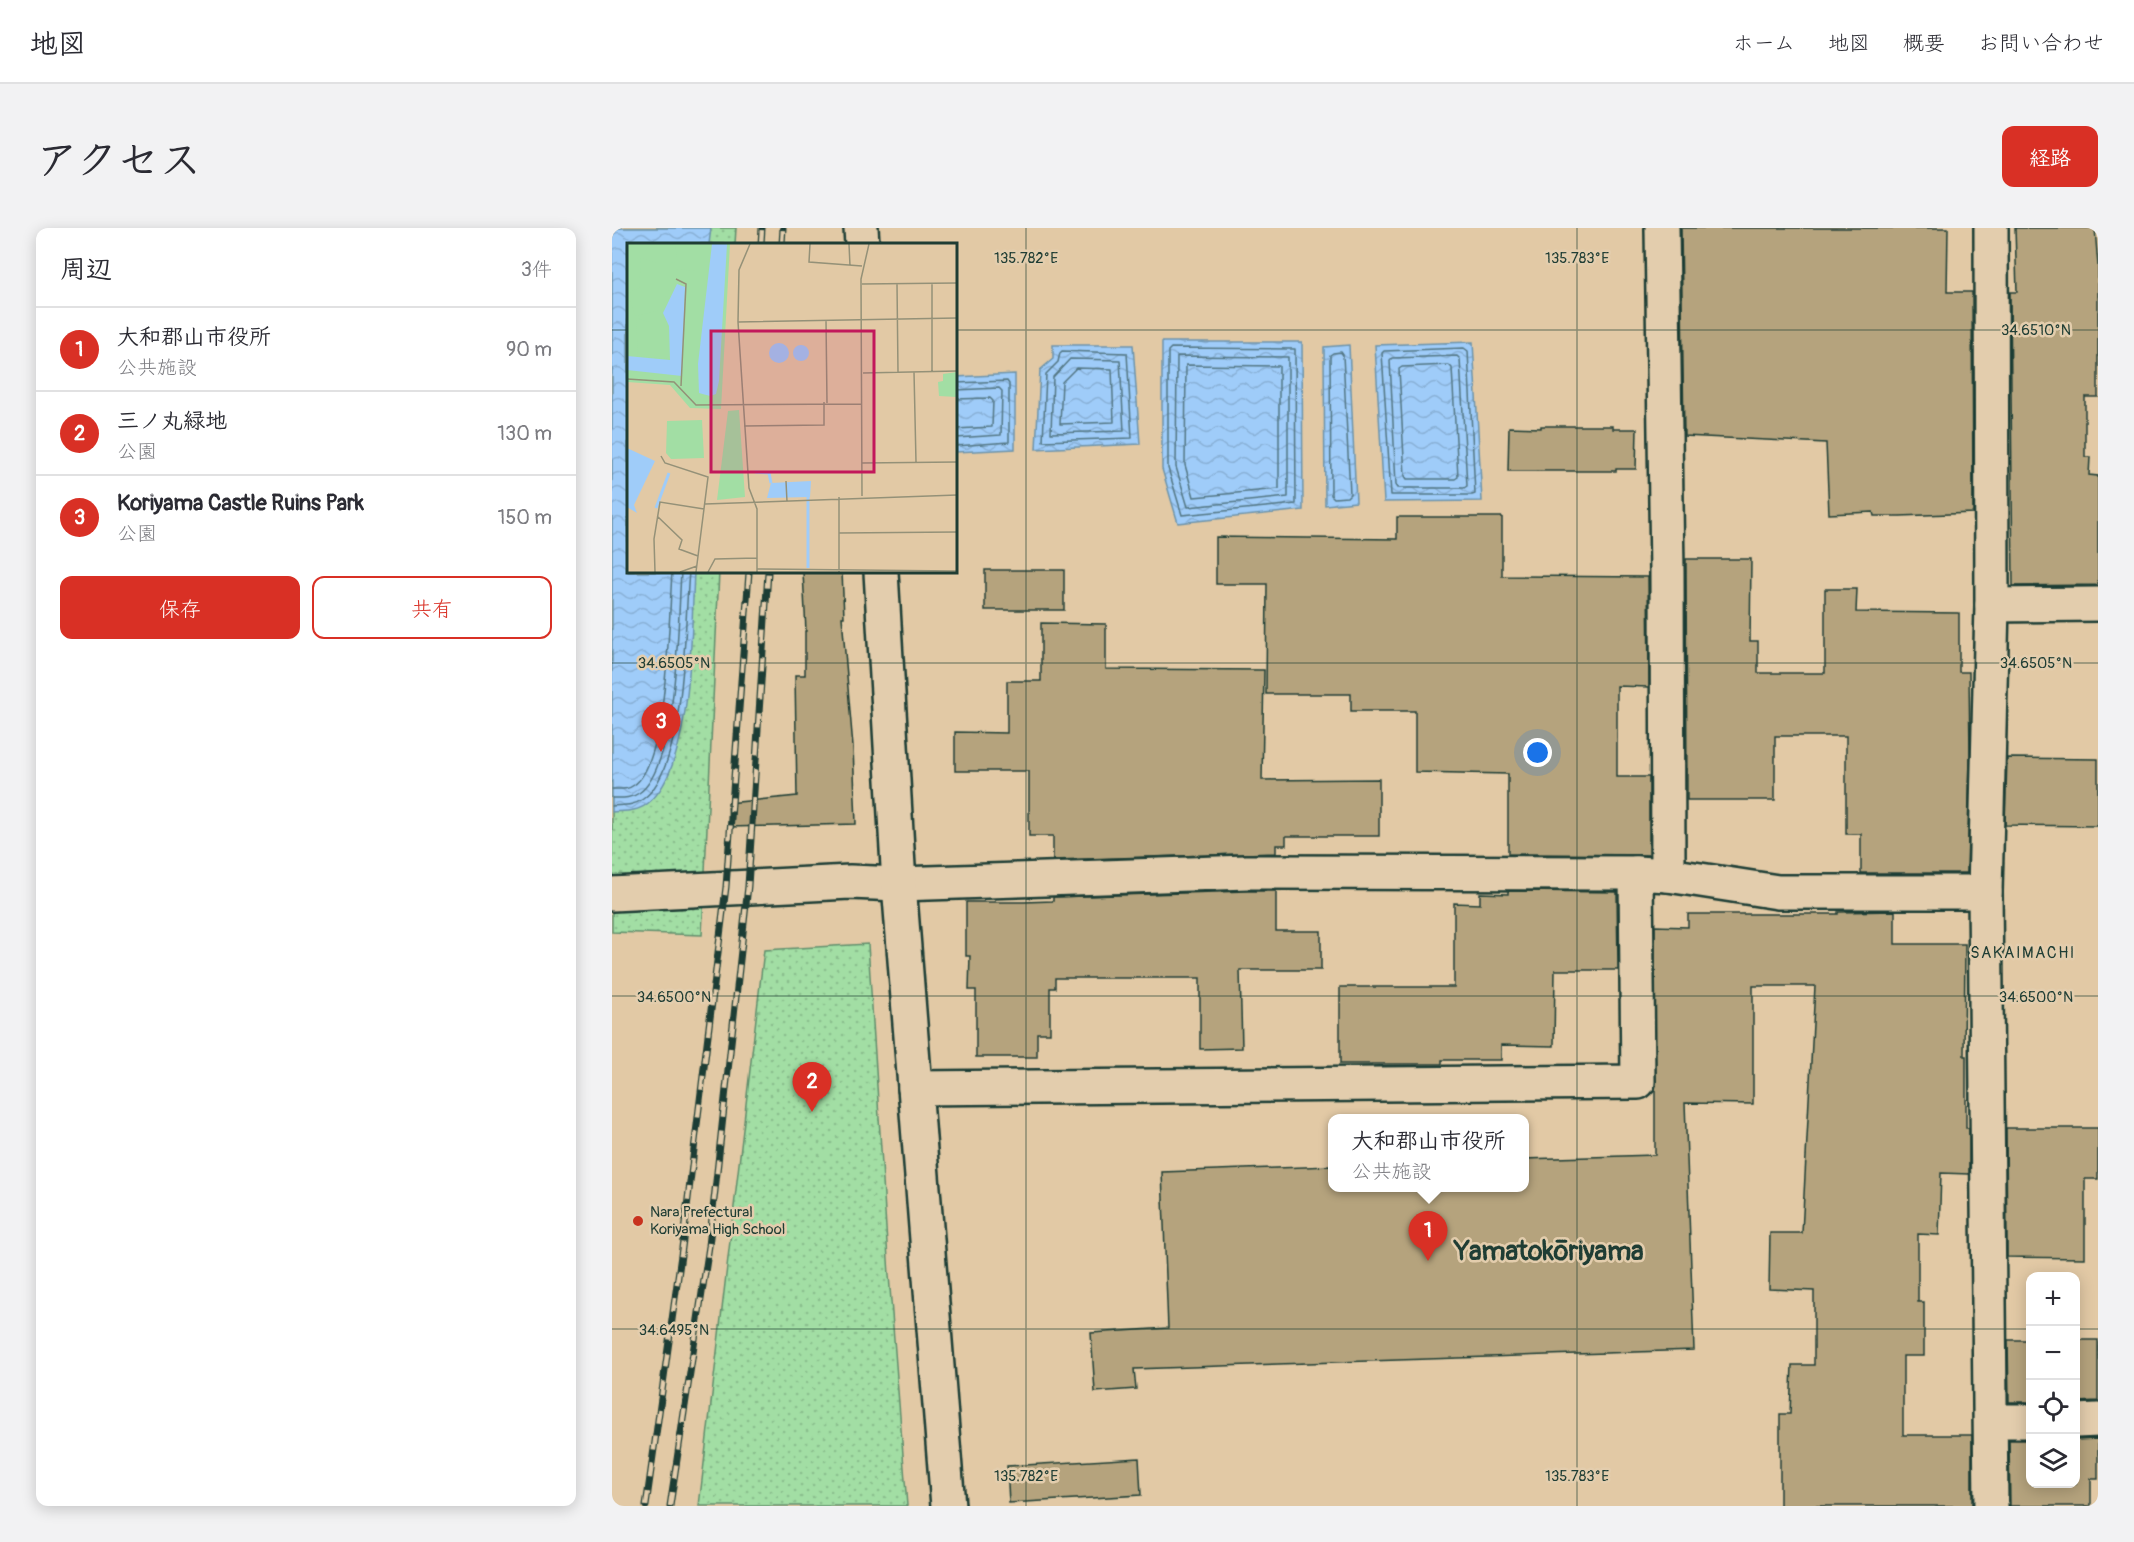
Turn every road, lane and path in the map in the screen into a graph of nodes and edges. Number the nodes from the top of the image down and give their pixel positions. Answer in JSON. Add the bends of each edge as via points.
{"nodes":[{"id":1,"x":861,"y":228,"type":"edge"},
{"id":2,"x":1662,"y":228,"type":"edge"},
{"id":3,"x":1991,"y":228,"type":"edge"},
{"id":4,"x":862,"y":243,"type":"edge"},
{"id":5,"x":881,"y":573,"type":"edge"},
{"id":6,"x":2098,"y":604,"type":"edge"},
{"id":7,"x":1992,"y":605,"type":"junction"},
{"id":8,"x":1652,"y":874,"type":"junction"},
{"id":9,"x":899,"y":884,"type":"junction"},
{"id":10,"x":1984,"y":892,"type":"junction"},
{"id":11,"x":612,"y":894,"type":"edge"},
{"id":12,"x":915,"y":1088,"type":"junction"},
{"id":13,"x":2098,"y":1420,"type":"edge"},
{"id":14,"x":1990,"y":1421,"type":"junction"},
{"id":15,"x":2026,"y":1421,"type":"edge"},
{"id":16,"x":2080,"y":1421,"type":"edge"},
{"id":17,"x":948,"y":1506,"type":"edge"},
{"id":18,"x":1990,"y":1506,"type":"edge"}],
"edges":[{"from":1,"to":4,"type":"street"},
{"from":2,"to":8,"type":"street","via":[[1667,572]]},
{"from":3,"to":7,"type":"street"},
{"from":5,"to":9,"type":"street"},
{"from":6,"to":7,"type":"street"},
{"from":7,"to":10,"type":"street"},
{"from":8,"to":9,"type":"street","via":[[1247,872]]},
{"from":8,"to":10,"type":"street","via":[[1778,892]]},
{"from":8,"to":12,"type":"street","via":[[1638,1082]]},
{"from":9,"to":11,"type":"street","via":[[850,882]]},
{"from":9,"to":12,"type":"street"},
{"from":10,"to":14,"type":"street"},
{"from":12,"to":17,"type":"street"},
{"from":13,"to":16,"type":"street"},
{"from":14,"to":15,"type":"street"},
{"from":14,"to":18,"type":"street"}]}
